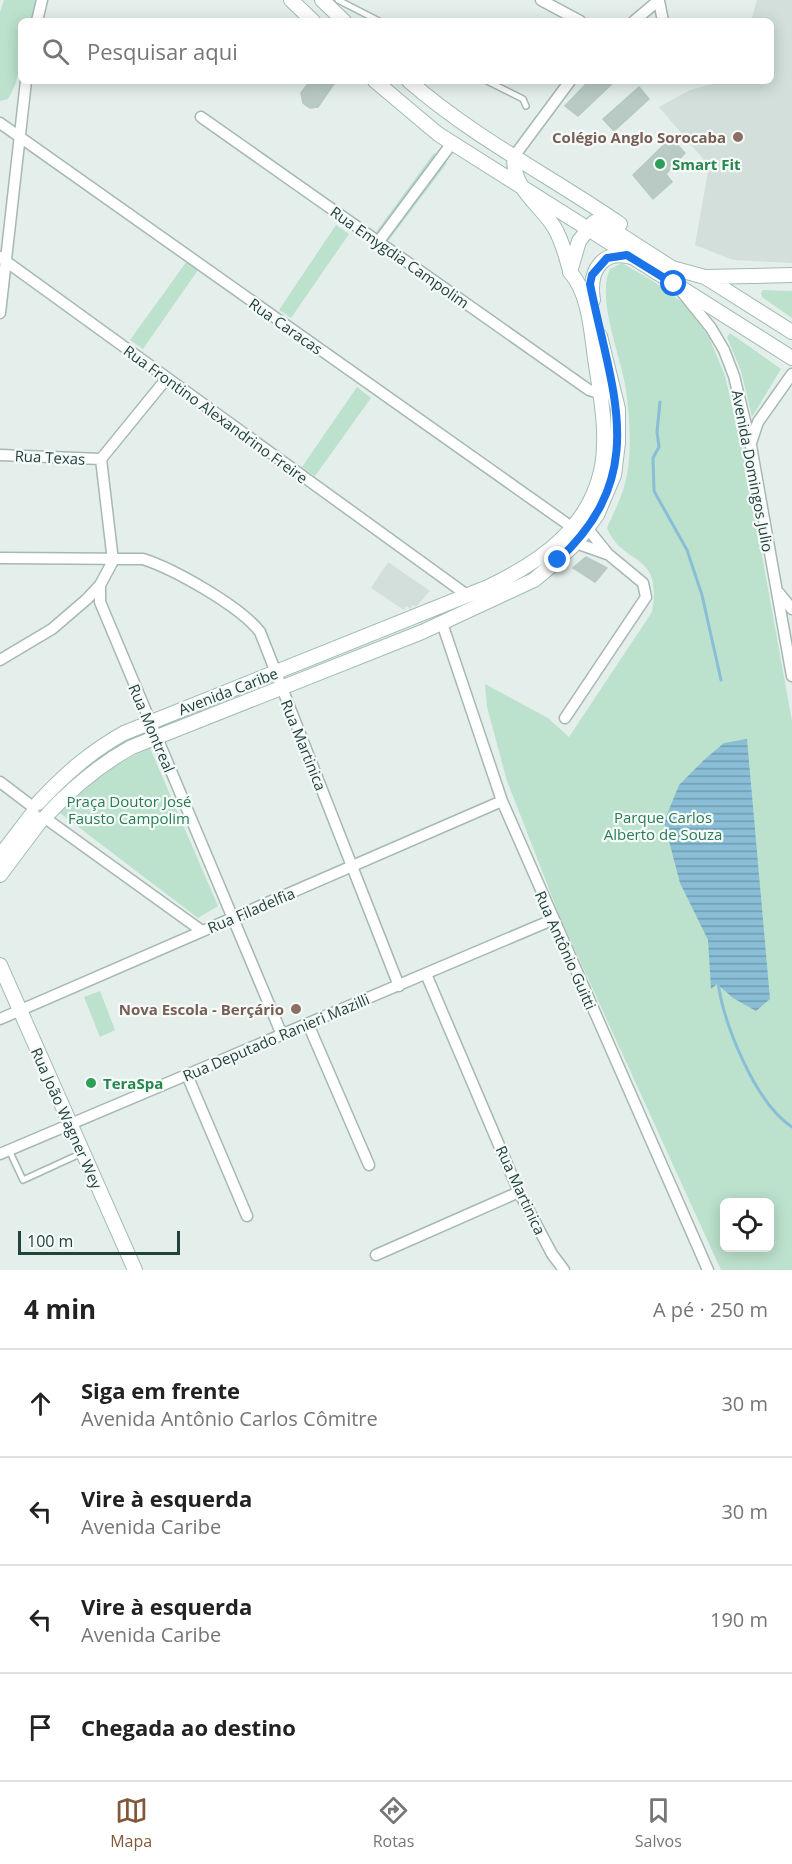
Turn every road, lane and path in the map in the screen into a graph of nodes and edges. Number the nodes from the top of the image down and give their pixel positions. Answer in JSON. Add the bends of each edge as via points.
{"nodes":[{"id":1,"x":42,"y":0,"type":"edge"},
{"id":2,"x":291,"y":0,"type":"edge"},
{"id":3,"x":321,"y":0,"type":"edge"},
{"id":4,"x":338,"y":0,"type":"edge"},
{"id":5,"x":540,"y":0,"type":"edge"},
{"id":6,"x":659,"y":0,"type":"edge"},
{"id":7,"x":37,"y":18,"type":"edge"},
{"id":8,"x":310,"y":18,"type":"edge"},
{"id":9,"x":341,"y":18,"type":"edge"},
{"id":10,"x":373,"y":18,"type":"edge"},
{"id":11,"x":574,"y":18,"type":"edge"},
{"id":12,"x":640,"y":18,"type":"edge"},
{"id":13,"x":662,"y":18,"type":"edge"},
{"id":14,"x":26,"y":84,"type":"edge"},
{"id":15,"x":378,"y":84,"type":"edge"},
{"id":16,"x":412,"y":84,"type":"edge"},
{"id":17,"x":493,"y":84,"type":"edge"},
{"id":18,"x":568,"y":84,"type":"edge"},
{"id":19,"x":526,"y":106,"type":"dead end"},
{"id":20,"x":201,"y":117,"type":"dead end"},
{"id":21,"x":0,"y":123,"type":"edge"},
{"id":22,"x":19,"y":137,"type":"junction"},
{"id":23,"x":452,"y":143,"type":"junction"},
{"id":24,"x":514,"y":155,"type":"junction"},
{"id":25,"x":519,"y":184,"type":"junction"},
{"id":26,"x":588,"y":228,"type":"junction"},
{"id":27,"x":379,"y":241,"type":"junction"},
{"id":28,"x":637,"y":259,"type":"junction"},
{"id":29,"x":3,"y":260,"type":"edge"},
{"id":30,"x":570,"y":272,"type":"junction"},
{"id":31,"x":792,"y":275,"type":"edge"},
{"id":32,"x":705,"y":277,"type":"junction"},
{"id":33,"x":674,"y":284,"type":"junction"},
{"id":34,"x":0,"y":313,"type":"edge"},
{"id":35,"x":792,"y":332,"type":"edge"},
{"id":36,"x":792,"y":358,"type":"edge"},
{"id":37,"x":792,"y":374,"type":"edge"},
{"id":38,"x":167,"y":378,"type":"junction"},
{"id":39,"x":601,"y":394,"type":"junction"},
{"id":40,"x":616,"y":395,"type":"junction"},
{"id":41,"x":751,"y":446,"type":"junction"},
{"id":42,"x":0,"y":455,"type":"edge"},
{"id":43,"x":101,"y":459,"type":"junction"},
{"id":44,"x":580,"y":528,"type":"junction"},
{"id":45,"x":576,"y":543,"type":"junction"},
{"id":46,"x":608,"y":554,"type":"junction"},
{"id":47,"x":0,"y":558,"type":"edge"},
{"id":48,"x":113,"y":561,"type":"junction"},
{"id":49,"x":433,"y":570,"type":"junction"},
{"id":50,"x":774,"y":582,"type":"junction"},
{"id":51,"x":100,"y":585,"type":"junction"},
{"id":52,"x":467,"y":595,"type":"junction"},
{"id":53,"x":453,"y":601,"type":"junction"},
{"id":54,"x":436,"y":608,"type":"junction"},
{"id":55,"x":792,"y":609,"type":"edge"},
{"id":56,"x":457,"y":616,"type":"junction"},
{"id":57,"x":441,"y":623,"type":"junction"},
{"id":58,"x":792,"y":655,"type":"edge"},
{"id":59,"x":0,"y":660,"type":"edge"},
{"id":60,"x":275,"y":673,"type":"junction"},
{"id":61,"x":791,"y":674,"type":"edge"},
{"id":62,"x":282,"y":688,"type":"junction"},
{"id":63,"x":565,"y":718,"type":"dead end"},
{"id":64,"x":149,"y":722,"type":"junction"},
{"id":65,"x":155,"y":738,"type":"junction"},
{"id":66,"x":0,"y":782,"type":"edge"},
{"id":67,"x":502,"y":801,"type":"junction"},
{"id":68,"x":39,"y":813,"type":"junction"},
{"id":69,"x":0,"y":856,"type":"edge"},
{"id":70,"x":352,"y":866,"type":"junction"},
{"id":71,"x":0,"y":876,"type":"edge"},
{"id":72,"x":234,"y":918,"type":"junction"},
{"id":73,"x":552,"y":920,"type":"junction"},
{"id":74,"x":202,"y":931,"type":"junction"},
{"id":75,"x":0,"y":965,"type":"edge"},
{"id":76,"x":426,"y":974,"type":"junction"},
{"id":77,"x":399,"y":986,"type":"junction"},
{"id":78,"x":19,"y":1010,"type":"junction"},
{"id":79,"x":0,"y":1019,"type":"edge"},
{"id":80,"x":308,"y":1024,"type":"junction"},
{"id":81,"x":282,"y":1035,"type":"junction"},
{"id":82,"x":187,"y":1075,"type":"junction"},
{"id":83,"x":70,"y":1124,"type":"junction"},
{"id":84,"x":4,"y":1152,"type":"edge"},
{"id":85,"x":83,"y":1153,"type":"junction"},
{"id":86,"x":369,"y":1165,"type":"dead end"},
{"id":87,"x":519,"y":1192,"type":"junction"},
{"id":88,"x":247,"y":1216,"type":"dead end"},
{"id":89,"x":375,"y":1255,"type":"dead end"},
{"id":90,"x":135,"y":1270,"type":"edge"},
{"id":91,"x":564,"y":1270,"type":"edge"},
{"id":92,"x":708,"y":1270,"type":"edge"}],
"edges":[{"from":1,"to":7,"type":"street"},
{"from":2,"to":8,"type":"street"},
{"from":3,"to":9,"type":"street"},
{"from":4,"to":10,"type":"lane"},
{"from":5,"to":11,"type":"street"},
{"from":6,"to":12,"type":"street"},
{"from":6,"to":13,"type":"street"},
{"from":14,"to":22,"type":"street"},
{"from":15,"to":23,"type":"street"},
{"from":16,"to":24,"type":"street"},
{"from":17,"to":19,"type":"lane","via":[[523,99]]},
{"from":18,"to":24,"type":"street"},
{"from":20,"to":27,"type":"street","name":"Rua Emygdia Campolim"},
{"from":21,"to":22,"type":"street","name":"Rua Caracas"},
{"from":22,"to":29,"type":"street"},
{"from":22,"to":44,"type":"street","name":"Rua Caracas"},
{"from":23,"to":25,"type":"street"},
{"from":23,"to":27,"type":"street"},
{"from":24,"to":25,"type":"street"},
{"from":24,"to":32,"type":"street"},
{"from":25,"to":26,"type":"street"},
{"from":25,"to":30,"type":"street","name":"Avenida Caribe","via":[[561,239]]},
{"from":26,"to":28,"type":"street"},
{"from":26,"to":30,"type":"street","via":[[575,248]]},
{"from":26,"to":32,"type":"street","via":[[594,222],[602,223],[672,268]]},
{"from":27,"to":39,"type":"street","name":"Rua Emygdia Campolim"},
{"from":28,"to":33,"type":"street"},
{"from":28,"to":40,"type":"street","name":"Avenida Caribe","via":[[618,255],[607,258],[592,275],[590,284]]},
{"from":29,"to":34,"type":"street"},
{"from":29,"to":38,"type":"street","name":"Rua Frontino Alexandrino Freire"},
{"from":30,"to":39,"type":"street","name":"Avenida Caribe","via":[[581,284]]},
{"from":31,"to":32,"type":"street"},
{"from":32,"to":35,"type":"street"},
{"from":33,"to":36,"type":"street"},
{"from":33,"to":41,"type":"street","name":"Avenida Domingos Julio","via":[[724,350]]},
{"from":37,"to":41,"type":"street","via":[[758,422]]},
{"from":38,"to":43,"type":"street"},
{"from":38,"to":49,"type":"street","name":"Rua Frontino Alexandrino Freire"},
{"from":39,"to":40,"type":"street"},
{"from":39,"to":44,"type":"street","name":"Avenida Caribe","via":[[601,472]]},
{"from":40,"to":44,"type":"street","name":"Avenida Caribe","via":[[618,443],[614,475],[597,515]]},
{"from":41,"to":50,"type":"street","name":"Avenida Domingos Julio"},
{"from":42,"to":43,"type":"street","name":"Rua Texas"},
{"from":43,"to":48,"type":"street"},
{"from":44,"to":45,"type":"street","name":"Avenida Caribe"},
{"from":44,"to":46,"type":"street","name":"Rua Caracas"},
{"from":44,"to":52,"type":"street","name":"Avenida Caribe","via":[[527,568]]},
{"from":45,"to":46,"type":"street","name":"Rua Caracas"},
{"from":45,"to":56,"type":"street","name":"Avenida Caribe","via":[[534,580]]},
{"from":46,"to":63,"type":"street","name":"Rua Caracas","via":[[643,583],[646,597]]},
{"from":47,"to":48,"type":"street","name":"Rua Martinica"},
{"from":48,"to":51,"type":"street"},
{"from":48,"to":60,"type":"street","name":"Rua Martinica","via":[[142,559],[162,565],[249,618],[260,632]]},
{"from":49,"to":52,"type":"street","name":"Rua Frontino Alexandrino Freire"},
{"from":49,"to":53,"type":"street","name":"Rua Frontino Alexandrino Freire"},
{"from":50,"to":55,"type":"street"},
{"from":50,"to":61,"type":"street","name":"Avenida Domingos Julio"},
{"from":51,"to":59,"type":"street","via":[[52,629]]},
{"from":51,"to":64,"type":"street","name":"Rua Montreal","via":[[100,602]]},
{"from":52,"to":53,"type":"street","name":"Avenida Caribe"},
{"from":53,"to":54,"type":"street","name":"Avenida Caribe"},
{"from":53,"to":56,"type":"street","via":[[459,608]]},
{"from":54,"to":57,"type":"street","via":[[434,618]]},
{"from":54,"to":60,"type":"street","name":"Avenida Caribe"},
{"from":56,"to":57,"type":"street","name":"Avenida Caribe"},
{"from":57,"to":62,"type":"street","name":"Avenida Caribe"},
{"from":57,"to":67,"type":"street","name":"Rua Antônio Guitti"},
{"from":58,"to":61,"type":"street"},
{"from":60,"to":62,"type":"street","name":"Rua Martinica"},
{"from":60,"to":64,"type":"street","name":"Avenida Caribe"},
{"from":62,"to":65,"type":"street","name":"Avenida Caribe"},
{"from":62,"to":70,"type":"street","name":"Rua Martinica"},
{"from":64,"to":65,"type":"street","name":"Rua Montreal"},
{"from":64,"to":68,"type":"street","name":"Avenida Caribe","via":[[93,750],[65,774]]},
{"from":65,"to":68,"type":"street","name":"Avenida Caribe","via":[[103,763]]},
{"from":65,"to":72,"type":"street","name":"Rua Montreal"},
{"from":66,"to":68,"type":"street"},
{"from":67,"to":70,"type":"street","name":"Rua Filadelfia"},
{"from":67,"to":73,"type":"street","name":"Rua Antônio Guitti"},
{"from":68,"to":69,"type":"street","name":"Avenida Caribe"},
{"from":68,"to":71,"type":"street","name":"Avenida Caribe"},
{"from":68,"to":74,"type":"street"},
{"from":70,"to":72,"type":"street","name":"Rua Filadelfia"},
{"from":70,"to":77,"type":"street","name":"Rua Martinica"},
{"from":72,"to":74,"type":"street","name":"Rua Filadelfia"},
{"from":72,"to":81,"type":"street","name":"Rua Montreal"},
{"from":73,"to":76,"type":"street","name":"Rua Deputado Ranieri Mazilli"},
{"from":73,"to":92,"type":"street","name":"Rua Antônio Guitti"},
{"from":74,"to":78,"type":"street","name":"Rua Filadelfia"},
{"from":75,"to":78,"type":"street","name":"Rua João Wagner Wey"},
{"from":76,"to":77,"type":"street","name":"Rua Deputado Ranieri Mazilli"},
{"from":76,"to":87,"type":"street","name":"Rua Martinica"},
{"from":77,"to":80,"type":"street","name":"Rua Deputado Ranieri Mazilli"},
{"from":78,"to":79,"type":"street","name":"Rua Filadelfia"},
{"from":78,"to":83,"type":"street","name":"Rua João Wagner Wey"},
{"from":80,"to":81,"type":"street","name":"Rua Deputado Ranieri Mazilli"},
{"from":80,"to":86,"type":"street"},
{"from":81,"to":82,"type":"street","name":"Rua Deputado Ranieri Mazilli"},
{"from":82,"to":83,"type":"street","name":"Rua Deputado Ranieri Mazilli"},
{"from":82,"to":88,"type":"street"},
{"from":83,"to":84,"type":"street","name":"Rua Deputado Ranieri Mazilli"},
{"from":83,"to":85,"type":"street","name":"Rua João Wagner Wey"},
{"from":84,"to":85,"type":"lane","via":[[23,1180]]},
{"from":85,"to":90,"type":"street","name":"Rua João Wagner Wey"},
{"from":87,"to":89,"type":"street"},
{"from":87,"to":91,"type":"street","name":"Rua Martinica"}]}
